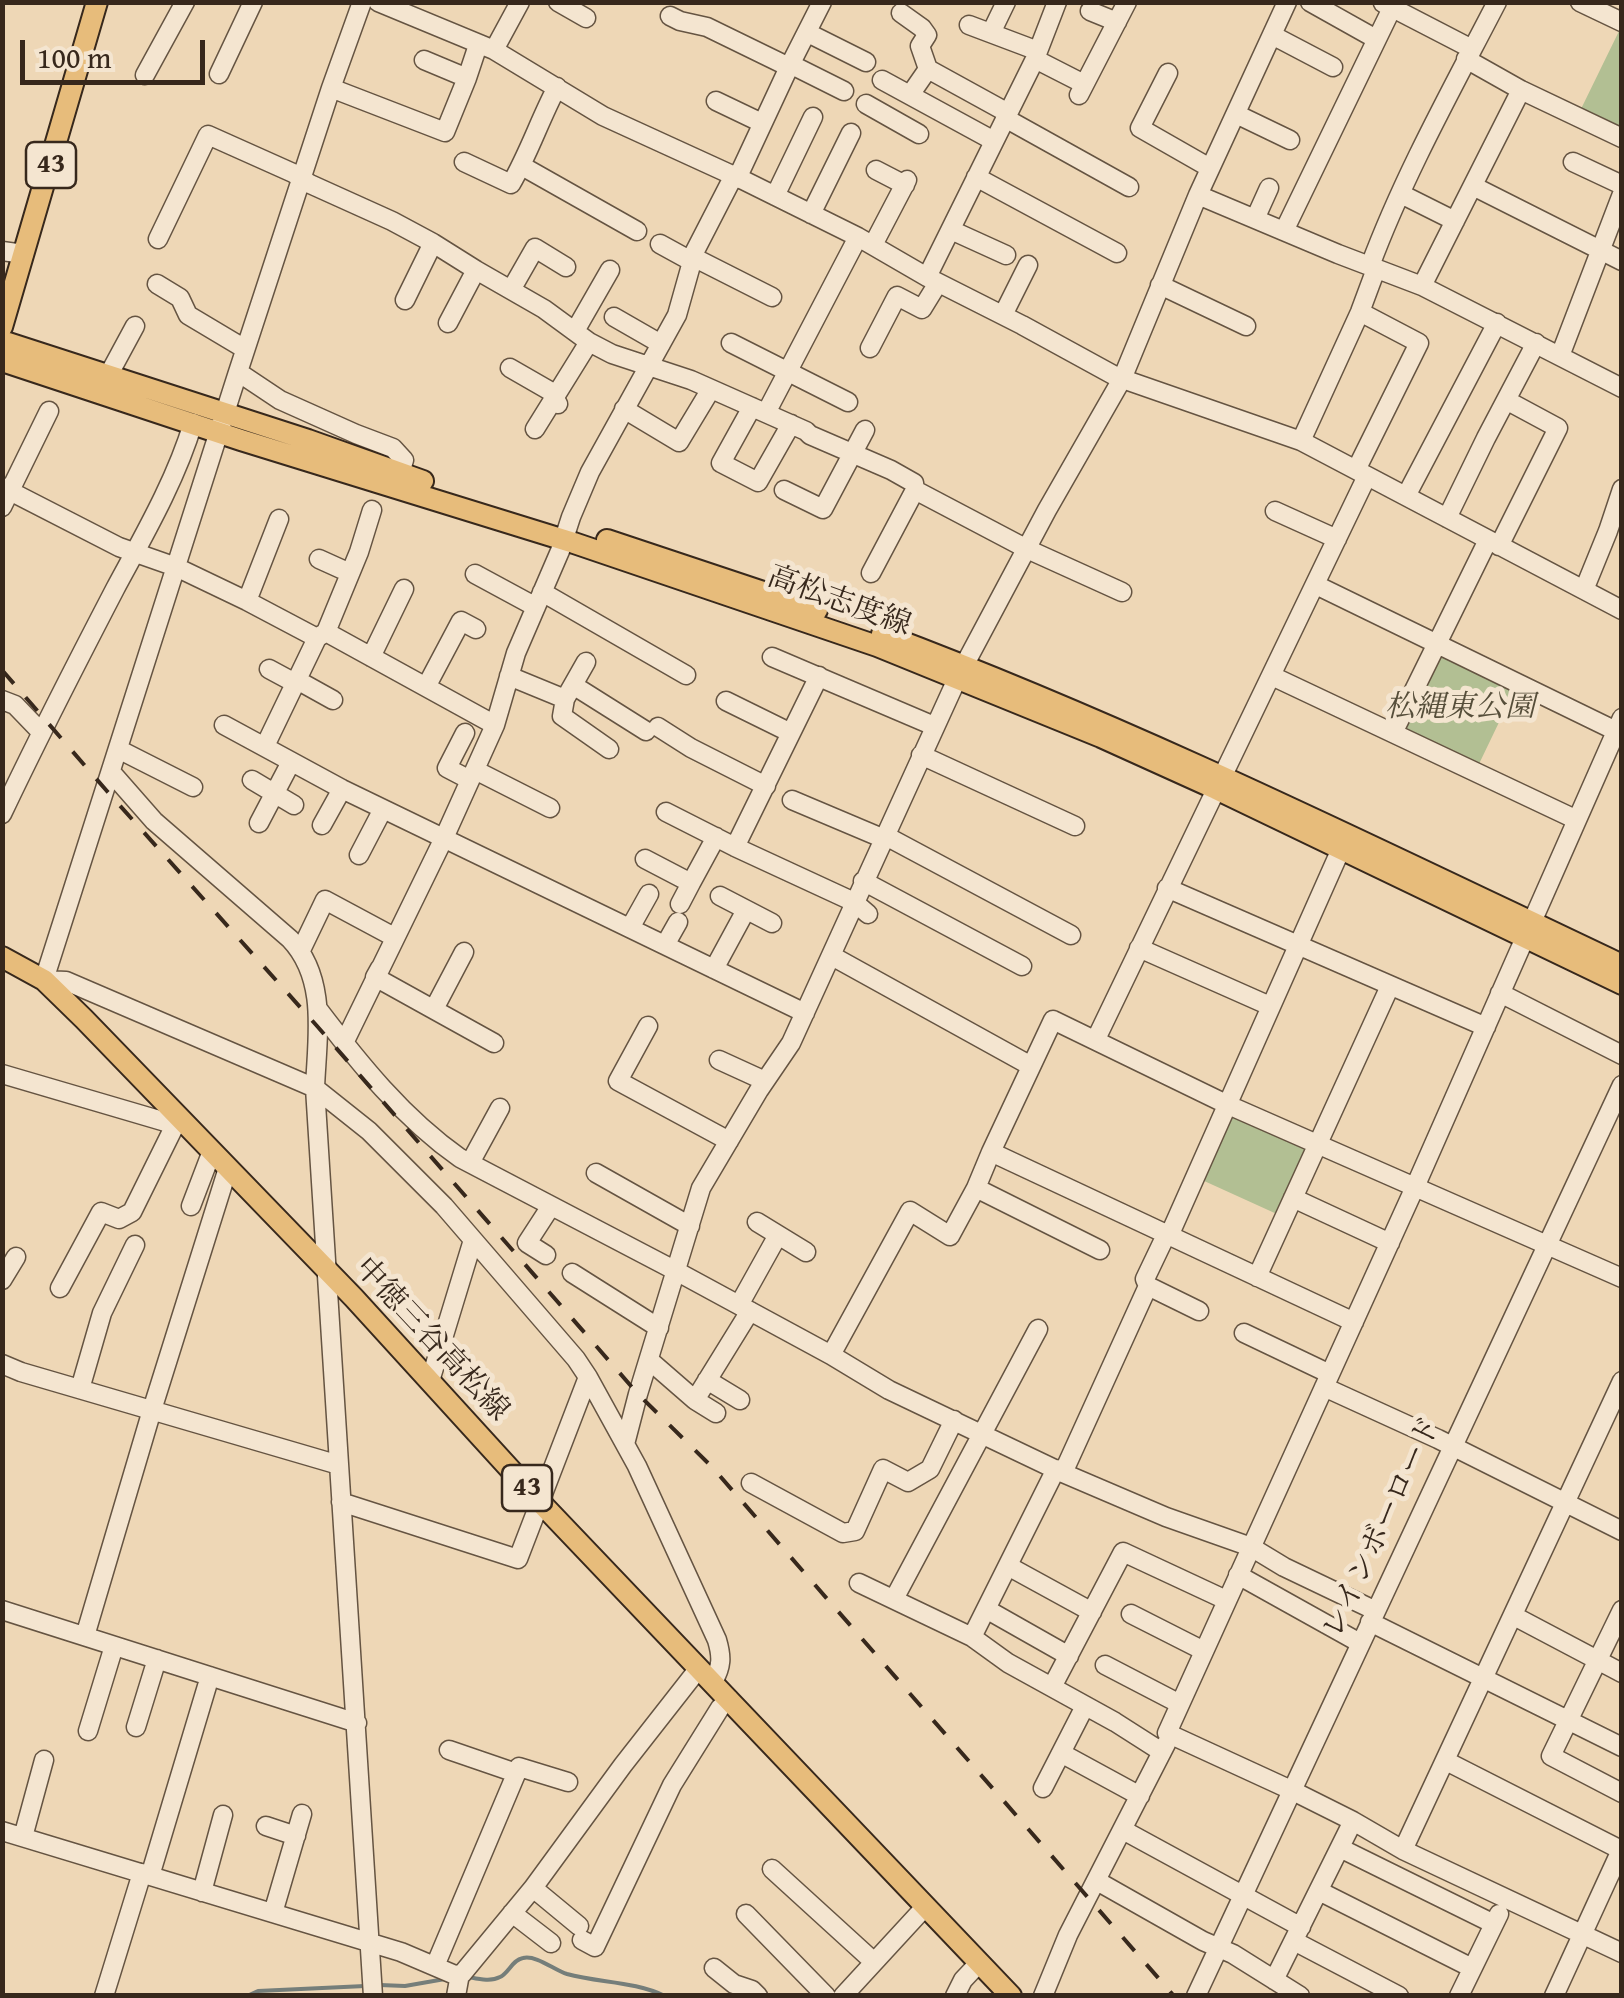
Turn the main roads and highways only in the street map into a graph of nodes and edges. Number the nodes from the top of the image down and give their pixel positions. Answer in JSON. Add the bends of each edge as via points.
{"nodes":[{"id":1,"x":97,"y":2,"type":"edge"},
{"id":2,"x":2,"y":327,"type":"edge"},
{"id":3,"x":2,"y":341,"type":"edge"},
{"id":4,"x":2,"y":361,"type":"edge"},
{"id":5,"x":222,"y":423,"type":"junction"},
{"id":6,"x":565,"y":534,"type":"junction"},
{"id":7,"x":1529,"y":930,"type":"junction"},
{"id":8,"x":2,"y":956,"type":"edge"},
{"id":9,"x":1622,"y":965,"type":"edge"},
{"id":10,"x":1622,"y":984,"type":"edge"},
{"id":11,"x":1011,"y":1996,"type":"edge"}],
"edges":[{"from":1,"to":2,"type":"main road","number":"43"},
{"from":3,"to":5,"type":"main road","name":"高松志度線"},
{"from":4,"to":5,"type":"main road","name":"高松志度線","via":[[193,423]]},
{"from":5,"to":6,"type":"main road","name":"高松志度線"},
{"from":5,"to":6,"type":"main road","name":"高松志度線","via":[[400,473]]},
{"from":6,"to":7,"type":"main road","name":"高松志度線","via":[[846,620],[1220,783]]},
{"from":7,"to":9,"type":"main road","name":"高松志度線"},
{"from":7,"to":10,"type":"main road","name":"高松志度線"},
{"from":8,"to":11,"type":"main road","name":"中徳三谷高松線","number":"43","via":[[44,980],[212,1151]]}]}
